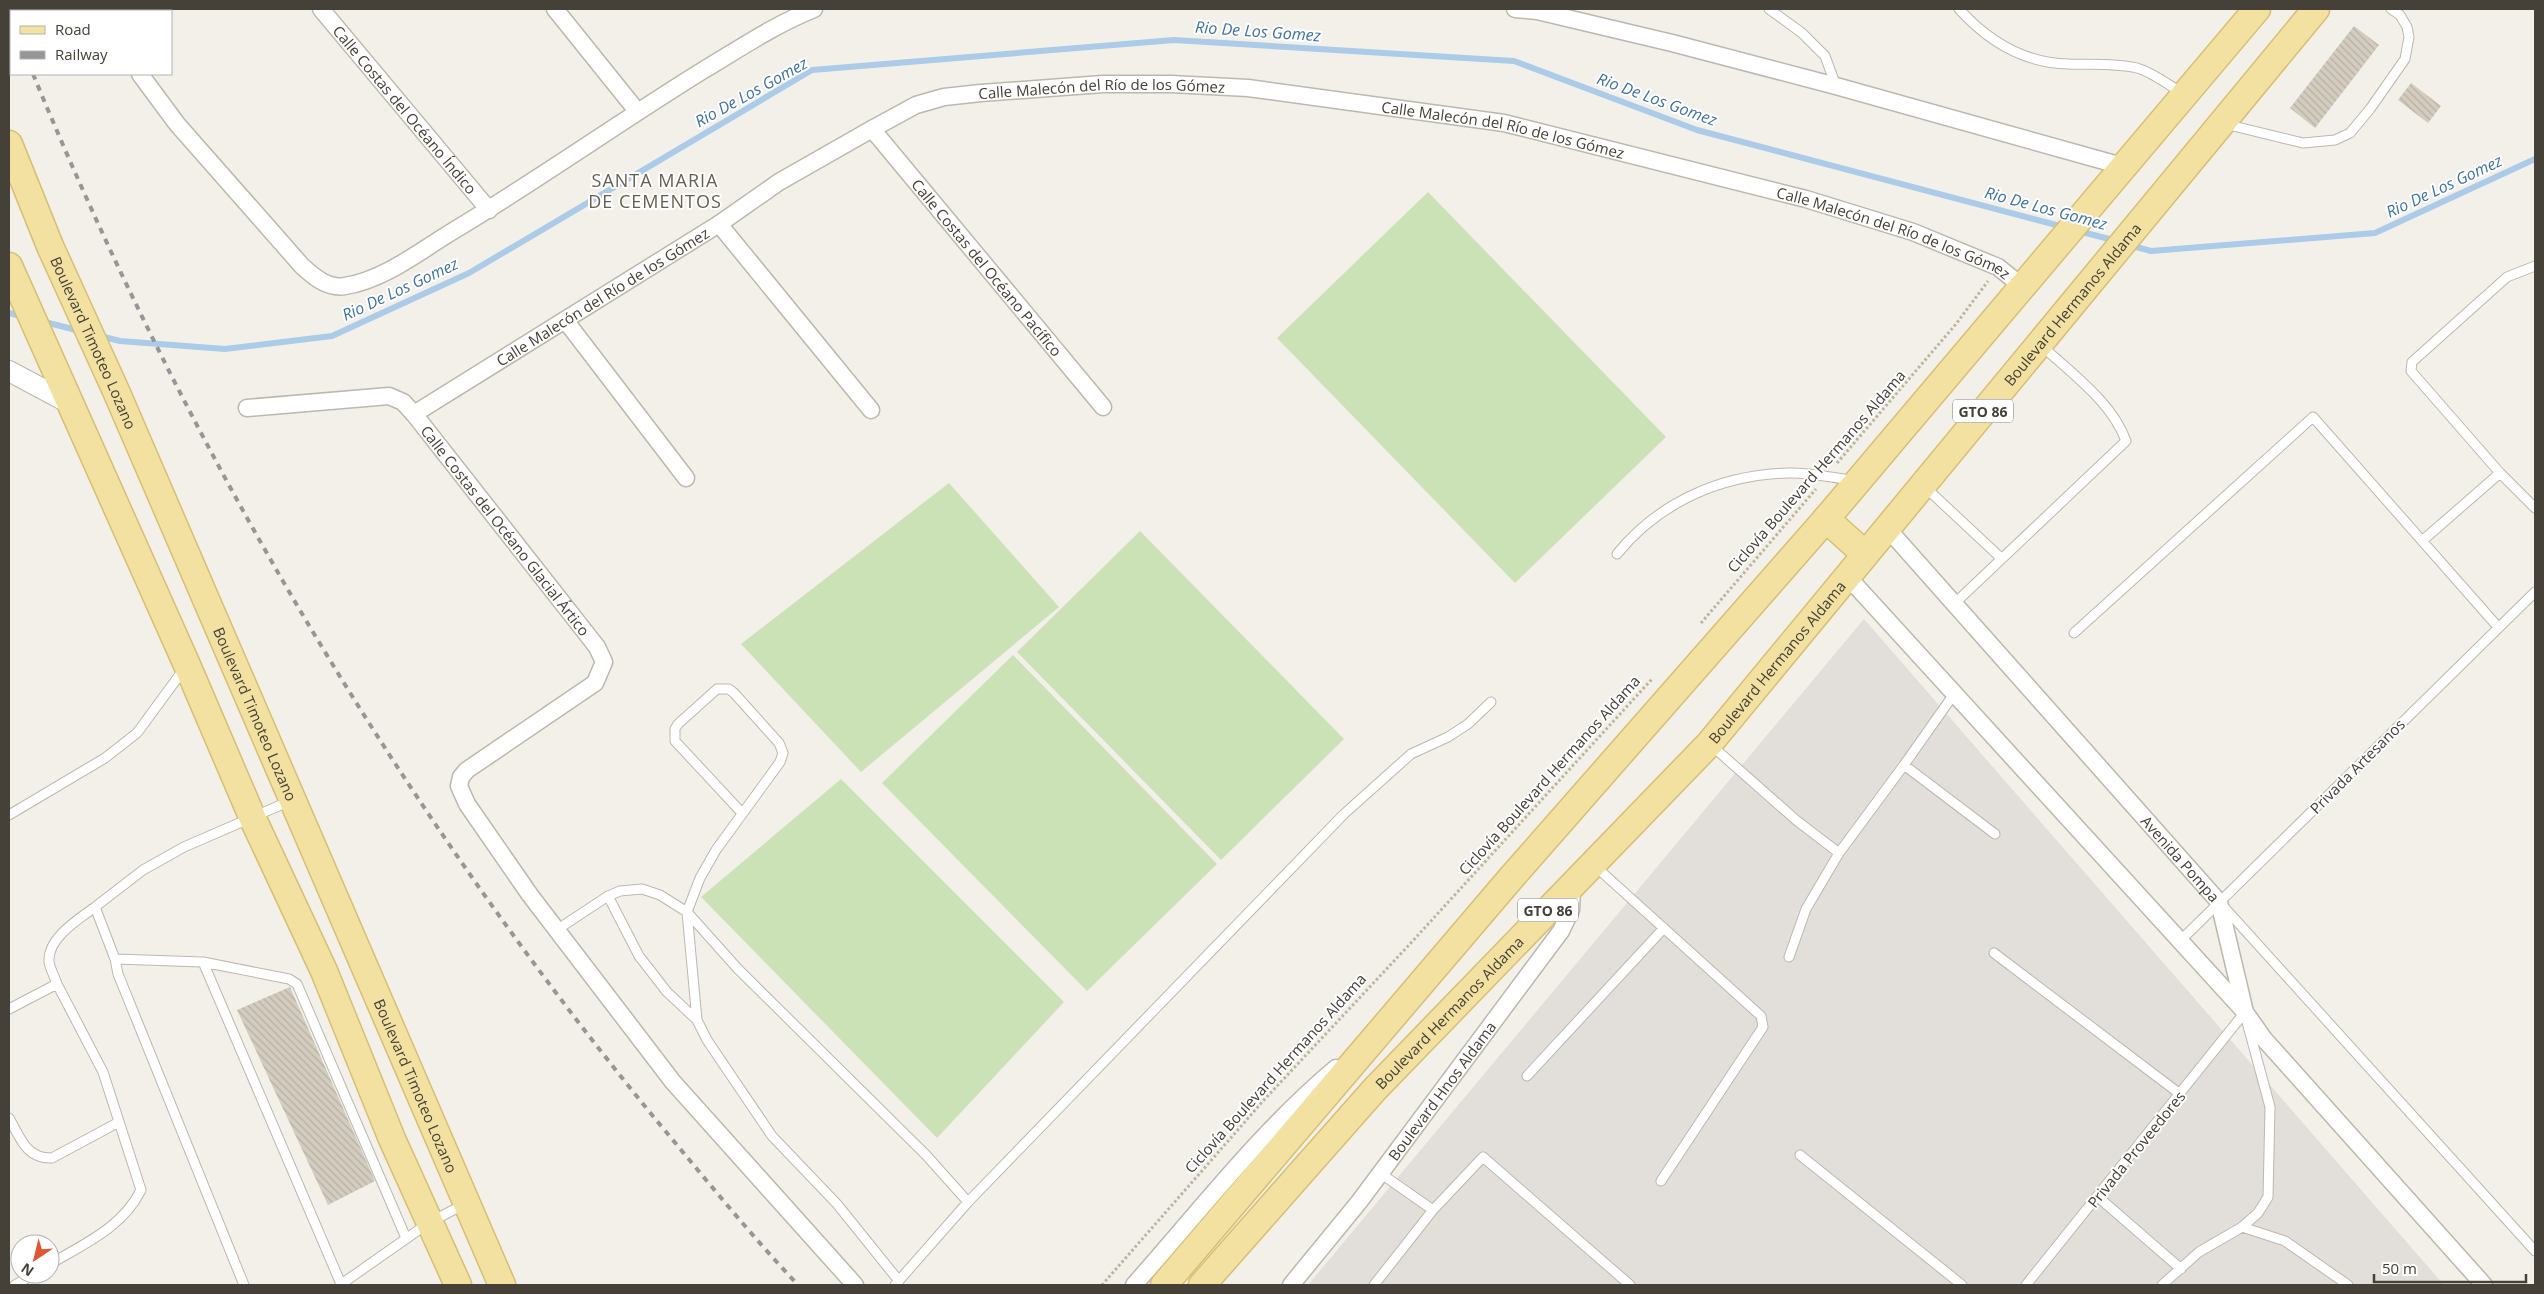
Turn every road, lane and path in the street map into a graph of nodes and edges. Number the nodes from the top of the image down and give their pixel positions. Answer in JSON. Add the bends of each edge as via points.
{"nodes":[{"id":1,"x":321,"y":9,"type":"edge"},
{"id":2,"x":556,"y":9,"type":"edge"},
{"id":3,"x":814,"y":9,"type":"edge"},
{"id":4,"x":1515,"y":9,"type":"edge"},
{"id":5,"x":1769,"y":9,"type":"edge"},
{"id":6,"x":1960,"y":9,"type":"edge"},
{"id":7,"x":2257,"y":9,"type":"edge"},
{"id":8,"x":2316,"y":9,"type":"edge"},
{"id":9,"x":2391,"y":9,"type":"edge"},
{"id":10,"x":782,"y":14,"type":"edge"},
{"id":11,"x":141,"y":75,"type":"edge"},
{"id":12,"x":1836,"y":86,"type":"junction"},
{"id":13,"x":2184,"y":94,"type":"junction"},
{"id":14,"x":637,"y":111,"type":"junction"},
{"id":15,"x":2220,"y":123,"type":"junction"},
{"id":16,"x":872,"y":129,"type":"junction"},
{"id":17,"x":9,"y":144,"type":"edge"},
{"id":18,"x":2115,"y":175,"type":"junction"},
{"id":19,"x":489,"y":210,"type":"junction"},
{"id":20,"x":719,"y":224,"type":"junction"},
{"id":21,"x":9,"y":266,"type":"edge"},
{"id":22,"x":2535,"y":266,"type":"edge"},
{"id":23,"x":1998,"y":267,"type":"junction"},
{"id":24,"x":2030,"y":278,"type":"junction"},
{"id":25,"x":565,"y":320,"type":"junction"},
{"id":26,"x":2038,"y":344,"type":"junction"},
{"id":27,"x":9,"y":371,"type":"edge"},
{"id":28,"x":69,"y":403,"type":"junction"},
{"id":29,"x":1103,"y":407,"type":"dead end"},
{"id":30,"x":247,"y":408,"type":"dead end"},
{"id":31,"x":871,"y":410,"type":"dead end"},
{"id":32,"x":414,"y":414,"type":"junction"},
{"id":33,"x":2500,"y":472,"type":"junction"},
{"id":34,"x":1826,"y":477,"type":"junction"},
{"id":35,"x":686,"y":478,"type":"dead end"},
{"id":36,"x":1858,"y":481,"type":"junction"},
{"id":37,"x":1922,"y":484,"type":"junction"},
{"id":38,"x":2535,"y":508,"type":"edge"},
{"id":39,"x":1826,"y":519,"type":"junction"},
{"id":40,"x":1887,"y":528,"type":"junction"},
{"id":41,"x":2422,"y":541,"type":"junction"},
{"id":42,"x":1617,"y":554,"type":"dead end"},
{"id":43,"x":1865,"y":554,"type":"junction"},
{"id":44,"x":2001,"y":558,"type":"junction"},
{"id":45,"x":1846,"y":576,"type":"junction"},
{"id":46,"x":2535,"y":592,"type":"edge"},
{"id":47,"x":1954,"y":604,"type":"junction"},
{"id":48,"x":1698,"y":627,"type":"dead end"},
{"id":49,"x":2498,"y":627,"type":"junction"},
{"id":50,"x":2074,"y":633,"type":"dead end"},
{"id":51,"x":187,"y":665,"type":"junction"},
{"id":52,"x":1659,"y":672,"type":"dead end"},
{"id":53,"x":1954,"y":694,"type":"junction"},
{"id":54,"x":1491,"y":702,"type":"dead end"},
{"id":55,"x":1709,"y":744,"type":"junction"},
{"id":56,"x":1904,"y":765,"type":"junction"},
{"id":57,"x":292,"y":800,"type":"junction"},
{"id":58,"x":742,"y":813,"type":"junction"},
{"id":59,"x":9,"y":815,"type":"edge"},
{"id":60,"x":253,"y":819,"type":"junction"},
{"id":61,"x":1995,"y":834,"type":"dead end"},
{"id":62,"x":1839,"y":853,"type":"junction"},
{"id":63,"x":1593,"y":864,"type":"junction"},
{"id":64,"x":1572,"y":886,"type":"junction"},
{"id":65,"x":608,"y":896,"type":"junction"},
{"id":66,"x":2219,"y":902,"type":"junction"},
{"id":67,"x":95,"y":907,"type":"junction"},
{"id":68,"x":687,"y":912,"type":"junction"},
{"id":69,"x":1664,"y":928,"type":"junction"},
{"id":70,"x":558,"y":929,"type":"junction"},
{"id":71,"x":2179,"y":942,"type":"junction"},
{"id":72,"x":1994,"y":953,"type":"dead end"},
{"id":73,"x":1789,"y":957,"type":"dead end"},
{"id":74,"x":114,"y":959,"type":"junction"},
{"id":75,"x":203,"y":962,"type":"junction"},
{"id":76,"x":57,"y":984,"type":"junction"},
{"id":77,"x":9,"y":1009,"type":"edge"},
{"id":78,"x":2245,"y":1012,"type":"junction"},
{"id":79,"x":697,"y":1020,"type":"junction"},
{"id":80,"x":1376,"y":1035,"type":"junction"},
{"id":81,"x":1526,"y":1076,"type":"dead end"},
{"id":82,"x":2180,"y":1094,"type":"junction"},
{"id":83,"x":9,"y":1118,"type":"edge"},
{"id":84,"x":119,"y":1122,"type":"junction"},
{"id":85,"x":1800,"y":1155,"type":"dead end"},
{"id":86,"x":1380,"y":1173,"type":"junction"},
{"id":87,"x":1662,"y":1180,"type":"dead end"},
{"id":88,"x":2098,"y":1196,"type":"junction"},
{"id":89,"x":968,"y":1202,"type":"junction"},
{"id":90,"x":466,"y":1204,"type":"junction"},
{"id":91,"x":1433,"y":1210,"type":"junction"},
{"id":92,"x":430,"y":1222,"type":"junction"},
{"id":93,"x":2242,"y":1227,"type":"junction"},
{"id":94,"x":406,"y":1238,"type":"junction"},
{"id":95,"x":2535,"y":1251,"type":"edge"},
{"id":96,"x":60,"y":1258,"type":"edge"},
{"id":97,"x":2180,"y":1269,"type":"junction"},
{"id":98,"x":897,"y":1283,"type":"edge"},
{"id":99,"x":244,"y":1285,"type":"edge"},
{"id":100,"x":340,"y":1285,"type":"edge"},
{"id":101,"x":458,"y":1285,"type":"edge"},
{"id":102,"x":502,"y":1285,"type":"edge"},
{"id":103,"x":855,"y":1285,"type":"edge"},
{"id":104,"x":1102,"y":1285,"type":"edge"},
{"id":105,"x":1134,"y":1285,"type":"edge"},
{"id":106,"x":1164,"y":1285,"type":"edge"},
{"id":107,"x":1202,"y":1285,"type":"edge"},
{"id":108,"x":1291,"y":1285,"type":"edge"},
{"id":109,"x":1374,"y":1285,"type":"edge"},
{"id":110,"x":1630,"y":1285,"type":"edge"},
{"id":111,"x":1962,"y":1285,"type":"edge"},
{"id":112,"x":2026,"y":1285,"type":"edge"},
{"id":113,"x":2162,"y":1285,"type":"edge"},
{"id":114,"x":2348,"y":1285,"type":"edge"},
{"id":115,"x":2484,"y":1285,"type":"edge"}],
"edges":[{"from":1,"to":19,"type":"street","name":"Calle Costas del Océano Índico"},
{"from":2,"to":14,"type":"street"},
{"from":3,"to":10,"type":"street"},
{"from":4,"to":12,"type":"street","via":[[1537,11],[1672,43]]},
{"from":5,"to":12,"type":"lane","via":[[1802,33],[1825,56]]},
{"from":6,"to":13,"type":"lane","via":[[1977,29],[2007,49],[2042,62],[2098,63],[2139,69]]},
{"from":7,"to":13,"type":"main road","number":"GTO 86"},
{"from":8,"to":15,"type":"main road","name":"Boulevard Hermanos Aldama","number":"GTO 86"},
{"from":9,"to":15,"type":"lane","via":[[2400,15],[2407,27],[2409,37],[2405,59],[2350,133],[2335,140],[2303,143]]},
{"from":10,"to":14,"type":"street"},
{"from":11,"to":19,"type":"street","via":[[177,124],[302,266],[316,279],[328,284],[360,283],[390,269]]},
{"from":12,"to":18,"type":"street"},
{"from":13,"to":18,"type":"main road","number":"GTO 86"},
{"from":14,"to":19,"type":"street"},
{"from":15,"to":26,"type":"main road","name":"Boulevard Hermanos Aldama","number":"GTO 86"},
{"from":16,"to":20,"type":"street","name":"Calle Malecón del Río de los Gómez","via":[[779,182]]},
{"from":16,"to":23,"type":"street","name":"Calle Malecón del Río de los Gómez","via":[[916,105],[954,96],[1104,84],[1248,88],[1504,123],[1806,199],[1913,232]]},
{"from":16,"to":29,"type":"street","name":"Calle Costas del Océano Pacífico"},
{"from":17,"to":57,"type":"main road","name":"Boulevard Timoteo Lozano","via":[[50,246]]},
{"from":18,"to":24,"type":"main road","number":"GTO 86"},
{"from":20,"to":25,"type":"street","name":"Calle Malecón del Río de los Gómez"},
{"from":20,"to":31,"type":"street"},
{"from":21,"to":28,"type":"main road"},
{"from":22,"to":33,"type":"lane","via":[[2507,276],[2412,362],[2411,371]]},
{"from":23,"to":24,"type":"street","name":"Calle Malecón del Río de los Gómez"},
{"from":23,"to":34,"type":"path","name":"Ciclovía Boulevard Hermanos Aldama","via":[[1956,324]]},
{"from":24,"to":36,"type":"main road","number":"GTO 86"},
{"from":25,"to":32,"type":"street","name":"Calle Malecón del Río de los Gómez"},
{"from":25,"to":35,"type":"street"},
{"from":26,"to":37,"type":"main road","name":"Boulevard Hermanos Aldama","number":"GTO 86"},
{"from":26,"to":44,"type":"lane","via":[[2096,396],[2126,441]]},
{"from":27,"to":28,"type":"street"},
{"from":28,"to":51,"type":"main road"},
{"from":30,"to":32,"type":"street","via":[[389,396],[403,402]]},
{"from":32,"to":70,"type":"street","name":"Calle Costas del Océano Glacial Ártico","via":[[597,647],[604,662],[595,682],[467,770],[461,778],[460,786],[467,804],[530,895]]},
{"from":33,"to":38,"type":"lane"},
{"from":33,"to":41,"type":"lane"},
{"from":34,"to":36,"type":"lane"},
{"from":34,"to":42,"type":"lane","via":[[1789,473],[1745,478],[1709,488],[1671,505],[1635,533]]},
{"from":34,"to":48,"type":"path","name":"Ciclovía Boulevard Hermanos Aldama"},
{"from":36,"to":39,"type":"main road","number":"GTO 86"},
{"from":37,"to":40,"type":"main road","name":"Boulevard Hermanos Aldama","number":"GTO 86"},
{"from":37,"to":44,"type":"lane"},
{"from":39,"to":43,"type":"main road"},
{"from":39,"to":80,"type":"main road","number":"GTO 86"},
{"from":40,"to":43,"type":"main road","name":"Boulevard Hermanos Aldama","number":"GTO 86"},
{"from":40,"to":47,"type":"street","name":"Avenida Pompa"},
{"from":41,"to":49,"type":"lane"},
{"from":41,"to":50,"type":"lane","via":[[2313,417]]},
{"from":43,"to":45,"type":"main road","name":"Boulevard Hermanos Aldama","number":"GTO 86"},
{"from":44,"to":47,"type":"lane"},
{"from":45,"to":53,"type":"street"},
{"from":45,"to":55,"type":"main road","name":"Boulevard Hermanos Aldama","number":"GTO 86"},
{"from":46,"to":49,"type":"lane","name":"Privada Artesanos"},
{"from":47,"to":66,"type":"street","name":"Avenida Pompa"},
{"from":49,"to":66,"type":"lane","name":"Privada Artesanos"},
{"from":51,"to":59,"type":"lane","via":[[137,733],[105,758]]},
{"from":51,"to":60,"type":"main road"},
{"from":52,"to":104,"type":"path","name":"Ciclovía Boulevard Hermanos Aldama","via":[[1264,1100]]},
{"from":53,"to":56,"type":"lane"},
{"from":53,"to":71,"type":"street"},
{"from":54,"to":89,"type":"lane","via":[[1468,724],[1448,737],[1411,754],[1344,814]]},
{"from":55,"to":62,"type":"lane"},
{"from":55,"to":63,"type":"main road","name":"Boulevard Hermanos Aldama","number":"GTO 86"},
{"from":56,"to":61,"type":"lane"},
{"from":56,"to":62,"type":"lane"},
{"from":57,"to":60,"type":"lane"},
{"from":57,"to":90,"type":"main road","name":"Boulevard Timoteo Lozano"},
{"from":58,"to":58,"type":"lane","via":[[780,762],[783,753],[779,743],[734,693],[729,689],[717,689],[678,724],[675,741]]},
{"from":58,"to":68,"type":"lane","via":[[700,878]]},
{"from":60,"to":67,"type":"lane","via":[[184,847],[144,870]]},
{"from":60,"to":92,"type":"main road","via":[[324,971],[392,1139]]},
{"from":62,"to":73,"type":"lane","via":[[1806,909]]},
{"from":63,"to":64,"type":"main road","name":"Boulevard Hermanos Aldama","number":"GTO 86"},
{"from":63,"to":69,"type":"lane"},
{"from":64,"to":86,"type":"street","name":"Boulevard Hnos Aldama","via":[[1571,910],[1561,931]]},
{"from":64,"to":107,"type":"main road","name":"Boulevard Hermanos Aldama","number":"GTO 86","via":[[1375,1089]]},
{"from":65,"to":68,"type":"lane","via":[[642,889],[660,894]]},
{"from":65,"to":70,"type":"lane"},
{"from":65,"to":79,"type":"lane","via":[[639,956],[667,992]]},
{"from":66,"to":71,"type":"lane","name":"Privada Artesanos"},
{"from":66,"to":78,"type":"street","name":"Avenida Pompa"},
{"from":66,"to":95,"type":"lane"},
{"from":67,"to":74,"type":"lane"},
{"from":67,"to":76,"type":"lane","via":[[53,945],[49,961]]},
{"from":68,"to":79,"type":"lane"},
{"from":68,"to":89,"type":"lane","via":[[738,968],[926,1155]]},
{"from":69,"to":81,"type":"lane"},
{"from":69,"to":87,"type":"lane","via":[[1761,1016],[1763,1026]]},
{"from":70,"to":103,"type":"street","via":[[673,1082]]},
{"from":71,"to":78,"type":"street"},
{"from":72,"to":82,"type":"lane"},
{"from":74,"to":75,"type":"lane"},
{"from":74,"to":99,"type":"lane"},
{"from":75,"to":94,"type":"lane","via":[[289,979],[297,984]]},
{"from":75,"to":100,"type":"lane"},
{"from":76,"to":77,"type":"lane"},
{"from":76,"to":84,"type":"lane","via":[[103,1072]]},
{"from":78,"to":82,"type":"lane","name":"Privada Proveedores"},
{"from":78,"to":93,"type":"lane","via":[[2270,1107],[2268,1197],[2258,1213]]},
{"from":78,"to":115,"type":"street","name":"Avenida Pompa","via":[[2264,1039]]},
{"from":79,"to":98,"type":"lane","via":[[772,1136],[837,1204]]},
{"from":80,"to":105,"type":"street","via":[[1312,1088],[1279,1122]]},
{"from":80,"to":106,"type":"main road","number":"GTO 86"},
{"from":82,"to":88,"type":"lane","name":"Privada Proveedores"},
{"from":83,"to":84,"type":"lane","via":[[29,1152],[40,1158],[52,1158]]},
{"from":84,"to":96,"type":"lane","via":[[140,1190],[134,1204],[117,1223]]},
{"from":85,"to":111,"type":"lane"},
{"from":86,"to":91,"type":"lane"},
{"from":86,"to":108,"type":"street","name":"Boulevard Hnos Aldama"},
{"from":88,"to":97,"type":"lane"},
{"from":88,"to":112,"type":"lane","name":"Privada Proveedores"},
{"from":89,"to":98,"type":"lane"},
{"from":90,"to":92,"type":"lane"},
{"from":90,"to":102,"type":"main road","name":"Boulevard Timoteo Lozano"},
{"from":91,"to":109,"type":"lane"},
{"from":91,"to":110,"type":"lane","via":[[1483,1157]]},
{"from":92,"to":94,"type":"lane"},
{"from":92,"to":101,"type":"main road"},
{"from":93,"to":97,"type":"lane","via":[[2199,1252]]},
{"from":93,"to":114,"type":"lane","via":[[2286,1241]]},
{"from":94,"to":100,"type":"lane"},
{"from":97,"to":113,"type":"lane"}]}
